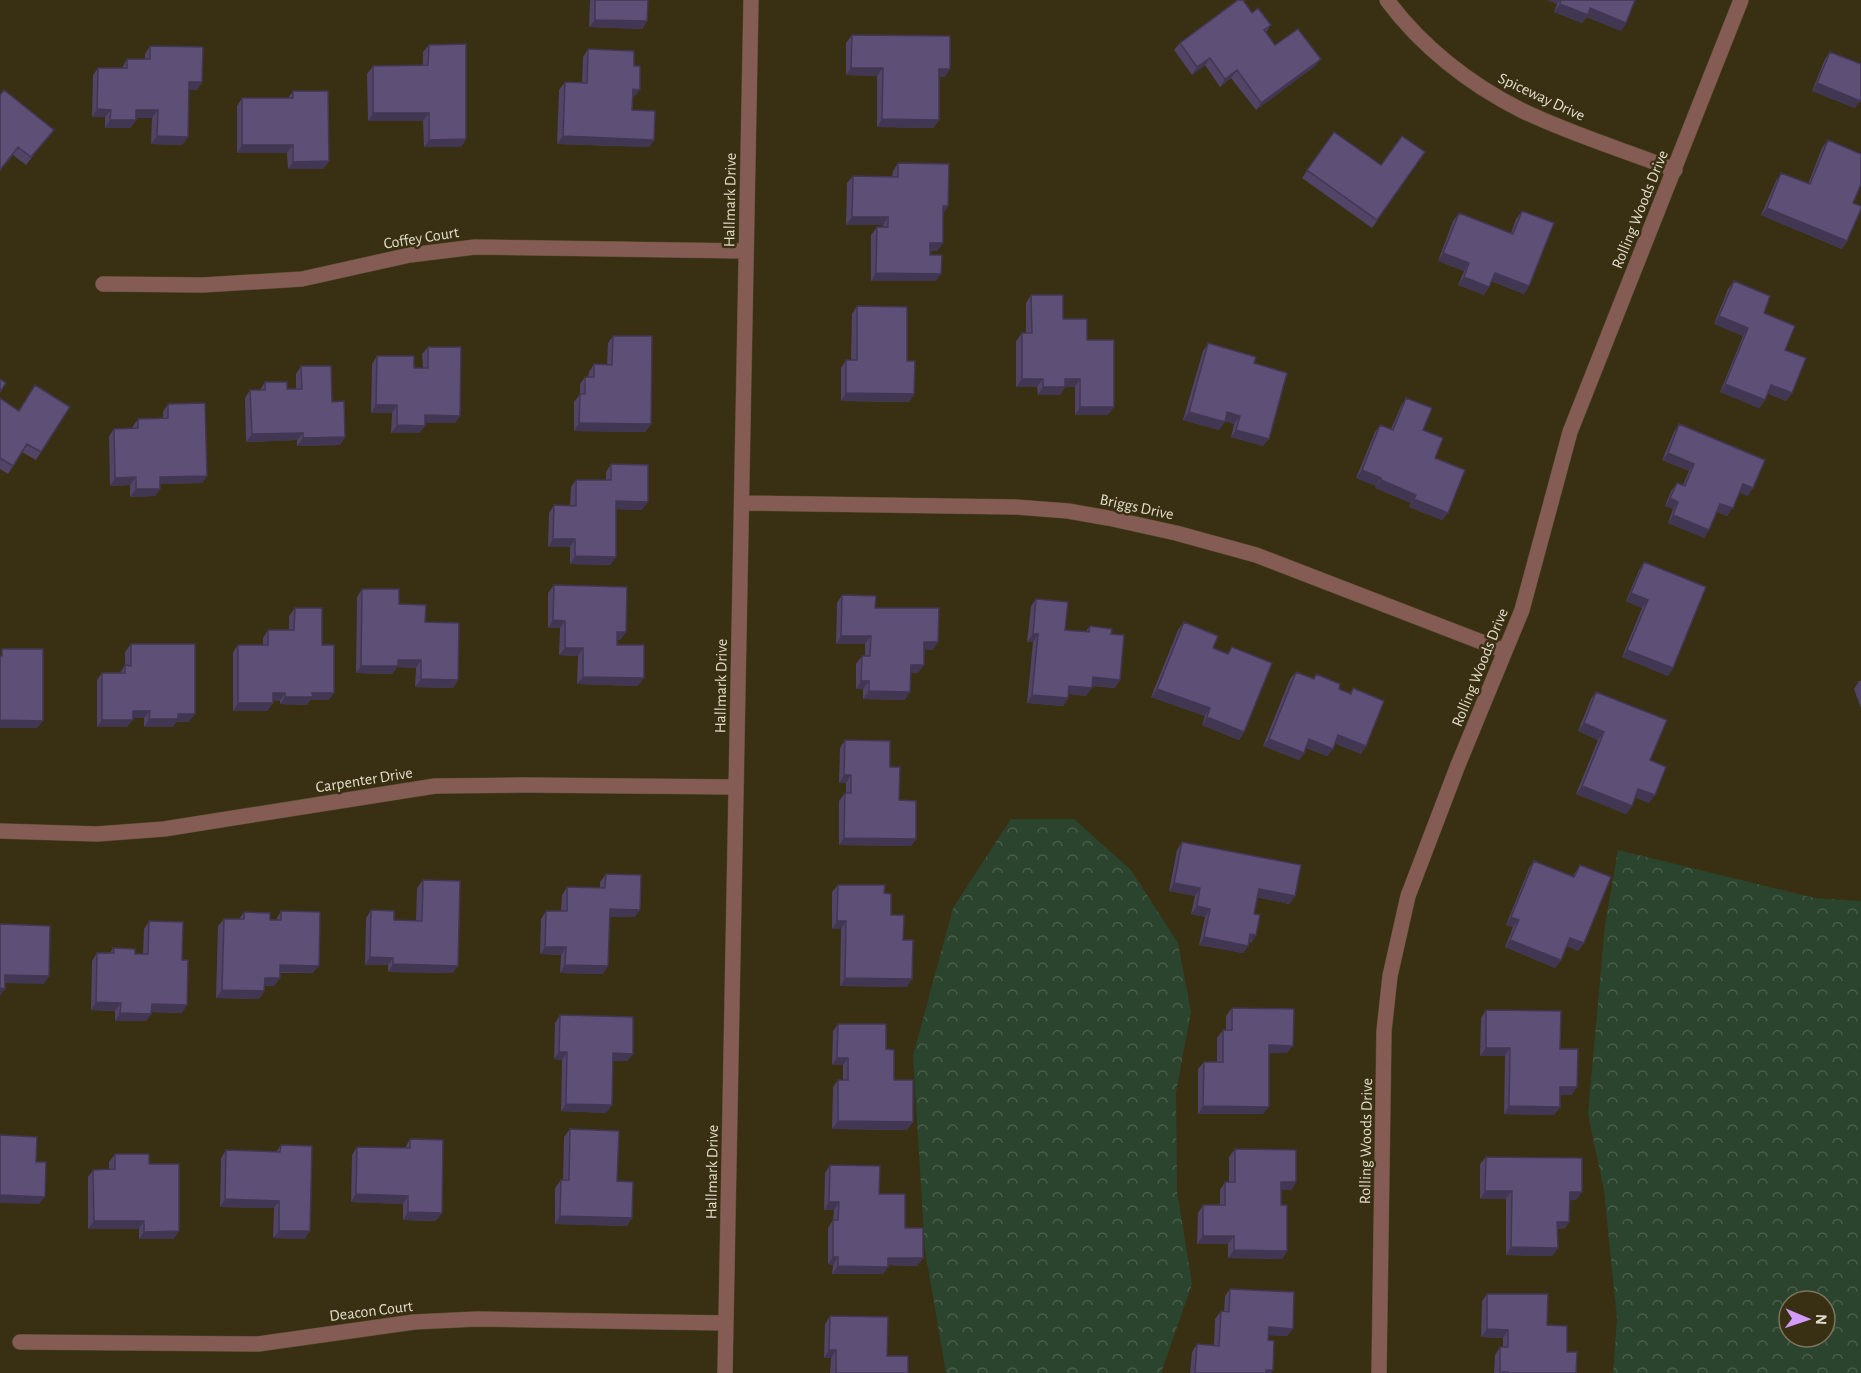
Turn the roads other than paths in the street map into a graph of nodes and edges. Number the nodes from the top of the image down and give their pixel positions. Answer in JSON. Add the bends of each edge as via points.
{"nodes":[{"id":1,"x":751,"y":0,"type":"edge"},
{"id":2,"x":1387,"y":0,"type":"edge"},
{"id":3,"x":1741,"y":0,"type":"edge"},
{"id":4,"x":1675,"y":170,"type":"junction"},
{"id":5,"x":746,"y":251,"type":"junction"},
{"id":6,"x":103,"y":284,"type":"dead end"},
{"id":7,"x":741,"y":503,"type":"junction"},
{"id":8,"x":1505,"y":651,"type":"junction"},
{"id":9,"x":736,"y":787,"type":"junction"},
{"id":10,"x":0,"y":831,"type":"edge"},
{"id":11,"x":726,"y":1323,"type":"junction"},
{"id":12,"x":21,"y":1342,"type":"dead end"},
{"id":13,"x":725,"y":1373,"type":"edge"},
{"id":14,"x":1379,"y":1373,"type":"edge"}],
"edges":[{"from":1,"to":5,"type":"street","name":"Hallmark Drive"},
{"from":2,"to":4,"type":"street","name":"Spiceway Drive","via":[[1423,41],[1484,89],[1539,118]]},
{"from":3,"to":4,"type":"street","name":"Rolling Woods Drive"},
{"from":4,"to":8,"type":"street","name":"Rolling Woods Drive","via":[[1570,432],[1530,581]]},
{"from":5,"to":6,"type":"street","name":"Coffey Court","via":[[475,246],[410,255],[302,279],[203,285]]},
{"from":5,"to":7,"type":"street","name":"Hallmark Drive"},
{"from":7,"to":8,"type":"street","name":"Briggs Drive","via":[[1015,507],[1108,518],[1256,555]]},
{"from":7,"to":9,"type":"street","name":"Hallmark Drive"},
{"from":8,"to":14,"type":"street","name":"Rolling Woods Drive","via":[[1408,896],[1390,976],[1384,1031]]},
{"from":9,"to":10,"type":"street","name":"Carpenter Drive","via":[[435,786],[165,829],[97,834]]},
{"from":9,"to":11,"type":"street","name":"Hallmark Drive"},
{"from":11,"to":12,"type":"street","name":"Deacon Court","via":[[477,1319],[414,1322],[258,1344]]},
{"from":11,"to":13,"type":"street","name":"Hallmark Drive"}]}
